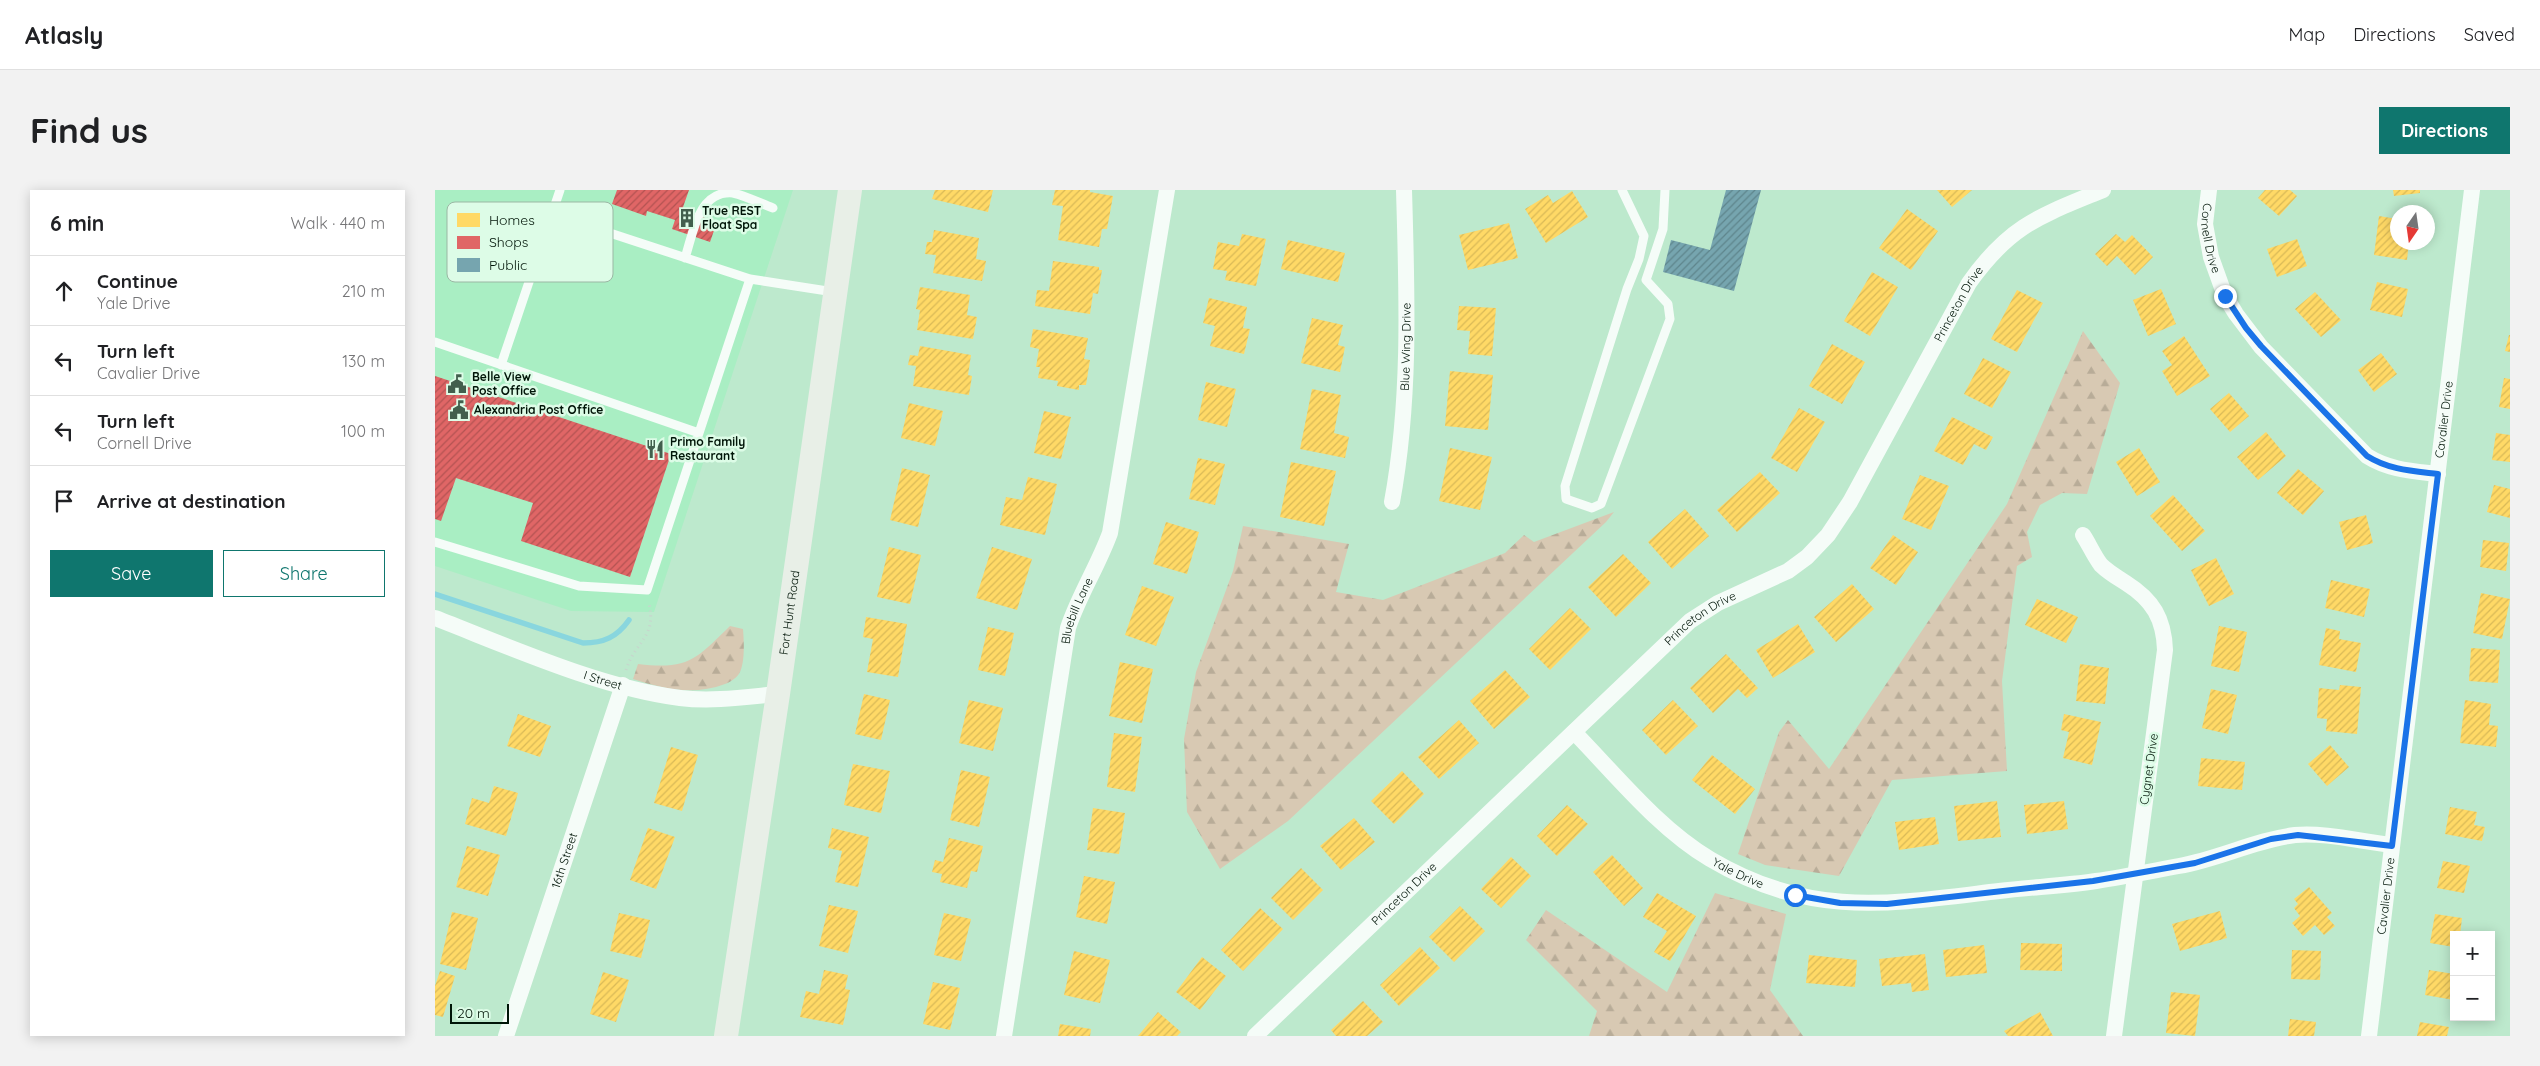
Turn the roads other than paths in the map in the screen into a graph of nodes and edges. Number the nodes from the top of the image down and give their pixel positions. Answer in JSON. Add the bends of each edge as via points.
{"nodes":[{"id":1,"x":560,"y":190,"type":"edge"},
{"id":2,"x":850,"y":190,"type":"edge"},
{"id":3,"x":1167,"y":190,"type":"edge"},
{"id":4,"x":1404,"y":190,"type":"edge"},
{"id":5,"x":1622,"y":190,"type":"edge"},
{"id":6,"x":1665,"y":190,"type":"edge"},
{"id":7,"x":2103,"y":190,"type":"edge"},
{"id":8,"x":2209,"y":190,"type":"edge"},
{"id":9,"x":2472,"y":190,"type":"edge"},
{"id":10,"x":556,"y":202,"type":"edge"},
{"id":11,"x":773,"y":208,"type":"dead end"},
{"id":12,"x":613,"y":234,"type":"edge"},
{"id":13,"x":685,"y":258,"type":"junction"},
{"id":14,"x":750,"y":279,"type":"junction"},
{"id":15,"x":529,"y":282,"type":"edge"},
{"id":16,"x":834,"y":292,"type":"junction"},
{"id":17,"x":435,"y":342,"type":"edge"},
{"id":18,"x":501,"y":365,"type":"junction"},
{"id":19,"x":699,"y":432,"type":"junction"},
{"id":20,"x":2438,"y":474,"type":"junction"},
{"id":21,"x":1392,"y":502,"type":"dead end"},
{"id":22,"x":2083,"y":535,"type":"dead end"},
{"id":23,"x":435,"y":542,"type":"edge"},
{"id":24,"x":435,"y":618,"type":"edge"},
{"id":25,"x":623,"y":685,"type":"junction"},
{"id":26,"x":778,"y":694,"type":"junction"},
{"id":27,"x":1574,"y":732,"type":"junction"},
{"id":28,"x":2392,"y":846,"type":"junction"},
{"id":29,"x":2135,"y":874,"type":"junction"},
{"id":30,"x":506,"y":1036,"type":"edge"},
{"id":31,"x":726,"y":1036,"type":"edge"},
{"id":32,"x":1004,"y":1036,"type":"edge"},
{"id":33,"x":1255,"y":1036,"type":"edge"},
{"id":34,"x":2114,"y":1036,"type":"edge"},
{"id":35,"x":2369,"y":1036,"type":"edge"}],
"edges":[{"from":1,"to":10,"type":"lane"},
{"from":2,"to":16,"type":"main road","name":"Fort Hunt Road"},
{"from":3,"to":32,"type":"street","name":"Bluebill Lane","via":[[1109,534],[1076,602],[1069,628]]},
{"from":4,"to":21,"type":"street","name":"Blue Wing Drive","via":[[1407,318],[1402,420]]},
{"from":5,"to":6,"type":"lane","via":[[1644,236],[1565,486],[1566,499],[1592,508],[1601,504],[1670,319],[1668,304],[1646,280],[1663,228]]},
{"from":7,"to":27,"type":"street","name":"Princeton Drive","via":[[2025,224],[1985,261],[1969,283],[1851,502],[1828,535],[1807,557],[1787,571],[1718,603],[1690,621]]},
{"from":8,"to":20,"type":"street","name":"Cornell Drive","via":[[2205,224],[2211,257],[2225,296],[2246,328],[2367,456],[2396,469]]},
{"from":9,"to":20,"type":"street","name":"Cavalier Drive"},
{"from":11,"to":13,"type":"lane","via":[[735,193],[713,194],[702,207]]},
{"from":12,"to":13,"type":"lane"},
{"from":13,"to":14,"type":"lane"},
{"from":14,"to":16,"type":"lane"},
{"from":14,"to":19,"type":"lane"},
{"from":15,"to":18,"type":"lane"},
{"from":16,"to":26,"type":"main road","name":"Fort Hunt Road"},
{"from":17,"to":18,"type":"lane"},
{"from":18,"to":19,"type":"lane"},
{"from":19,"to":23,"type":"lane","via":[[647,590],[579,586]]},
{"from":20,"to":28,"type":"street","name":"Cavalier Drive"},
{"from":22,"to":29,"type":"street","name":"Cygnet Drive","via":[[2102,565],[2152,604],[2164,632],[2165,650]]},
{"from":24,"to":25,"type":"street","name":"I Street","via":[[558,665]]},
{"from":25,"to":26,"type":"street","name":"I Street","via":[[680,698],[715,700]]},
{"from":25,"to":30,"type":"street","name":"16th Street"},
{"from":26,"to":31,"type":"main road","name":"Fort Hunt Road"},
{"from":27,"to":29,"type":"street","name":"Yale Drive","via":[[1686,842],[1737,874],[1795,895],[1840,903],[1887,904]]},
{"from":27,"to":33,"type":"street","name":"Princeton Drive"},
{"from":28,"to":29,"type":"street","name":"Yale Drive","via":[[2298,835],[2271,839],[2195,863]]},
{"from":28,"to":35,"type":"street","name":"Cavalier Drive"},
{"from":29,"to":34,"type":"street","name":"Cygnet Drive"}]}
